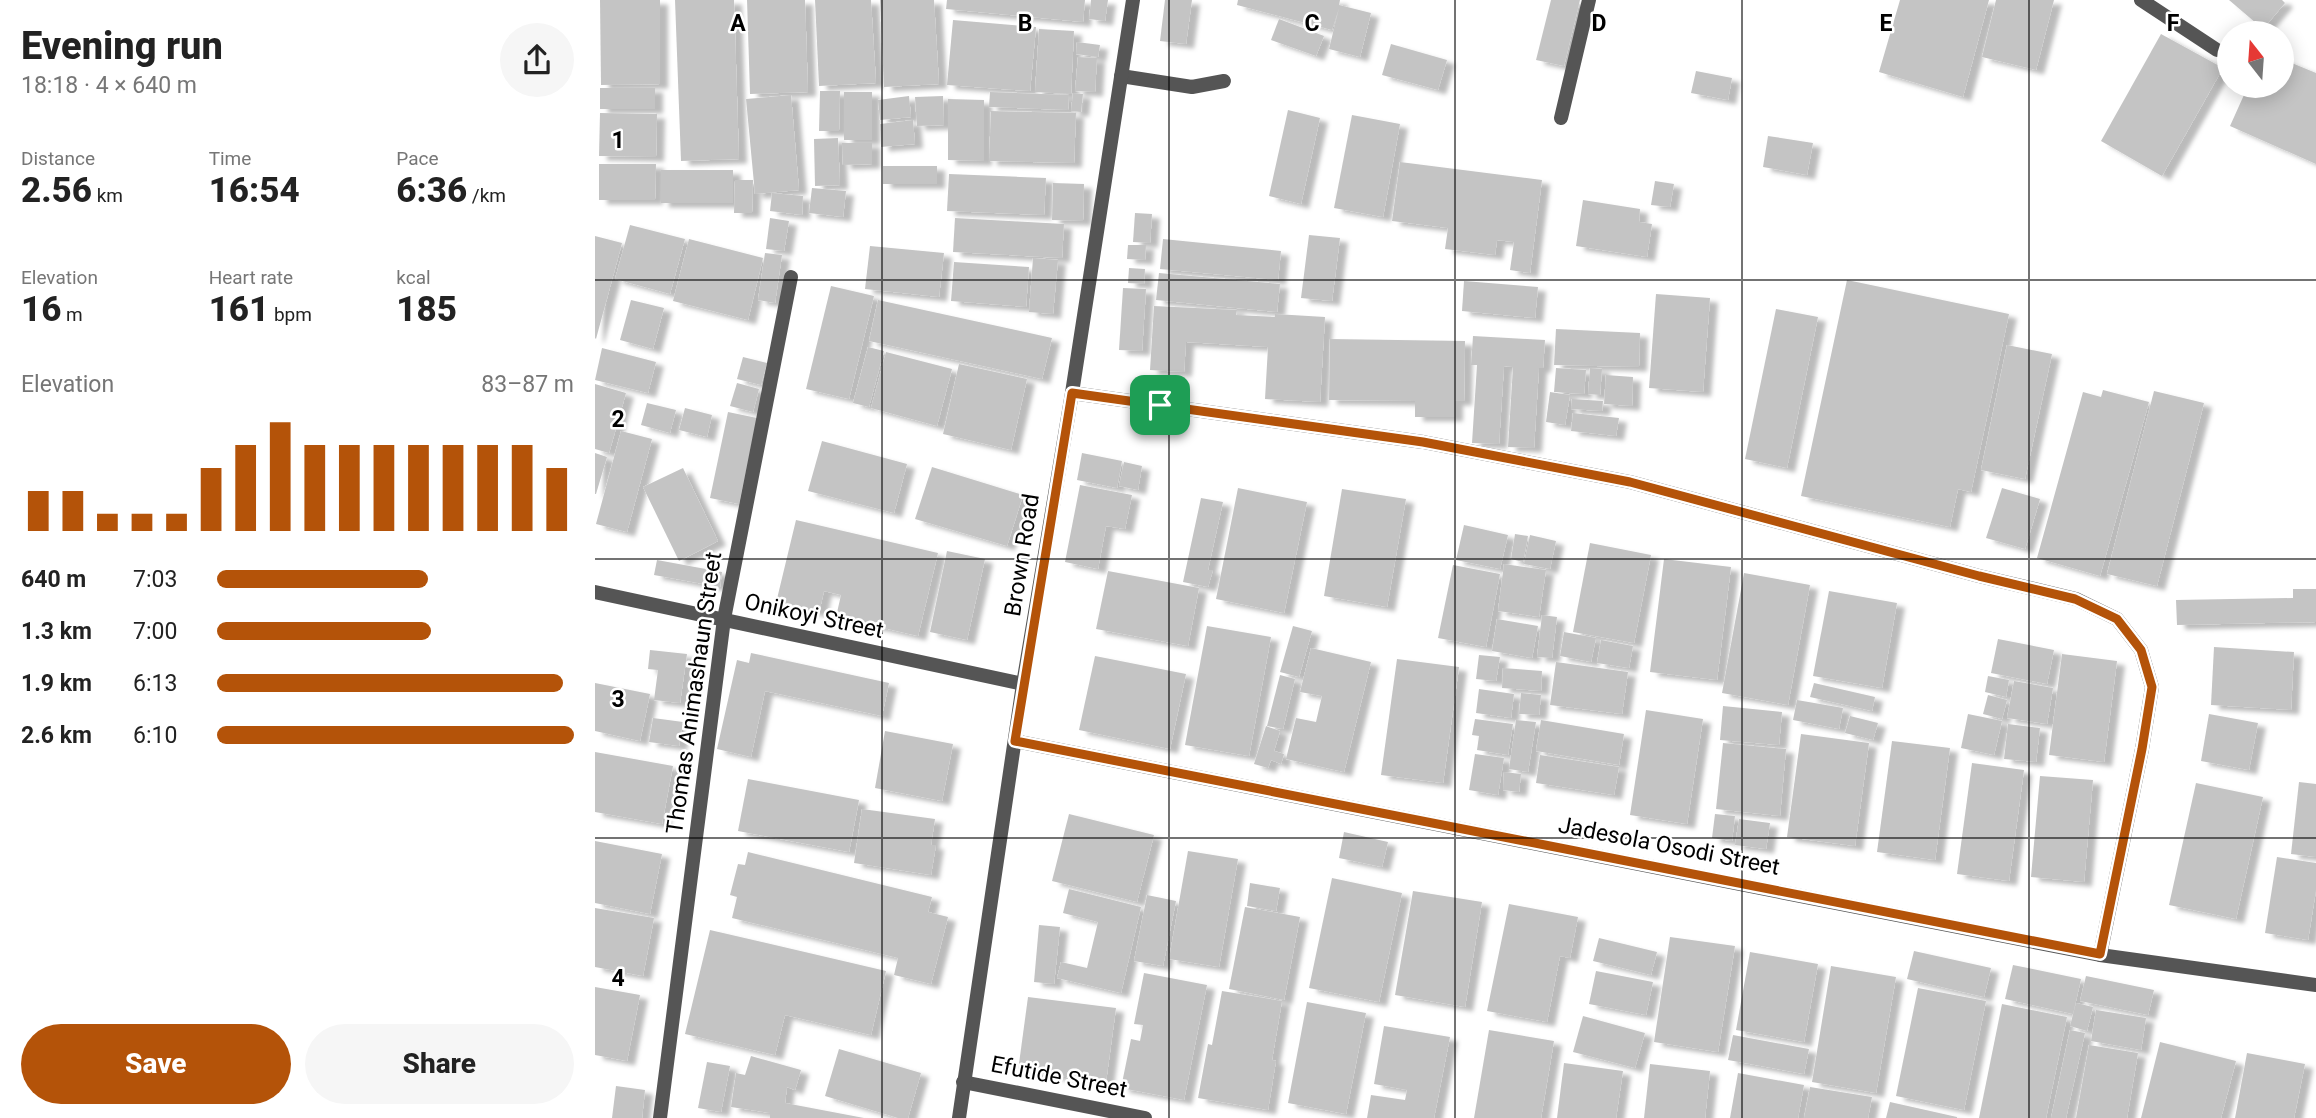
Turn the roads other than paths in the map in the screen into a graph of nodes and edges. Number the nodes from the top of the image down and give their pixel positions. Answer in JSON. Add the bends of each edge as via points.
{"nodes":[{"id":1,"x":1133,"y":0,"type":"edge"},
{"id":2,"x":1588,"y":0,"type":"edge"},
{"id":3,"x":2141,"y":0,"type":"edge"},
{"id":4,"x":2217,"y":50,"type":"dead end"},
{"id":5,"x":1121,"y":76,"type":"junction"},
{"id":6,"x":1224,"y":81,"type":"dead end"},
{"id":7,"x":1560,"y":118,"type":"dead end"},
{"id":8,"x":791,"y":277,"type":"dead end"},
{"id":9,"x":1072,"y":393,"type":"junction"},
{"id":10,"x":595,"y":592,"type":"edge"},
{"id":11,"x":724,"y":619,"type":"junction"},
{"id":12,"x":1023,"y":684,"type":"junction"},
{"id":13,"x":1015,"y":741,"type":"junction"},
{"id":14,"x":2100,"y":954,"type":"junction"},
{"id":15,"x":2316,"y":985,"type":"edge"},
{"id":16,"x":963,"y":1082,"type":"junction"},
{"id":17,"x":660,"y":1118,"type":"edge"},
{"id":18,"x":959,"y":1118,"type":"edge"},
{"id":19,"x":1145,"y":1118,"type":"edge"}],
"edges":[{"from":1,"to":5,"type":"street","name":"Brown Road"},
{"from":2,"to":7,"type":"street"},
{"from":3,"to":4,"type":"street"},
{"from":5,"to":6,"type":"street","via":[[1192,87]]},
{"from":5,"to":9,"type":"street","name":"Brown Road"},
{"from":8,"to":11,"type":"street","name":"Thomas Animashaun Street"},
{"from":9,"to":12,"type":"street","name":"Brown Road"},
{"from":9,"to":14,"type":"street","via":[[1423,442],[1630,482],[2075,599],[2117,619],[2141,650],[2152,687]]},
{"from":10,"to":11,"type":"street","name":"Onikoyi Street"},
{"from":11,"to":12,"type":"street","name":"Onikoyi Street"},
{"from":11,"to":17,"type":"street","name":"Thomas Animashaun Street"},
{"from":12,"to":13,"type":"street","name":"Brown Road"},
{"from":13,"to":14,"type":"street","name":"Jadesola Osodi Street"},
{"from":13,"to":16,"type":"street","name":"Brown Road"},
{"from":14,"to":15,"type":"street","name":"Jadesola Osodi Street"},
{"from":16,"to":18,"type":"street","name":"Brown Road"},
{"from":16,"to":19,"type":"street","name":"Efutide Street"}]}
